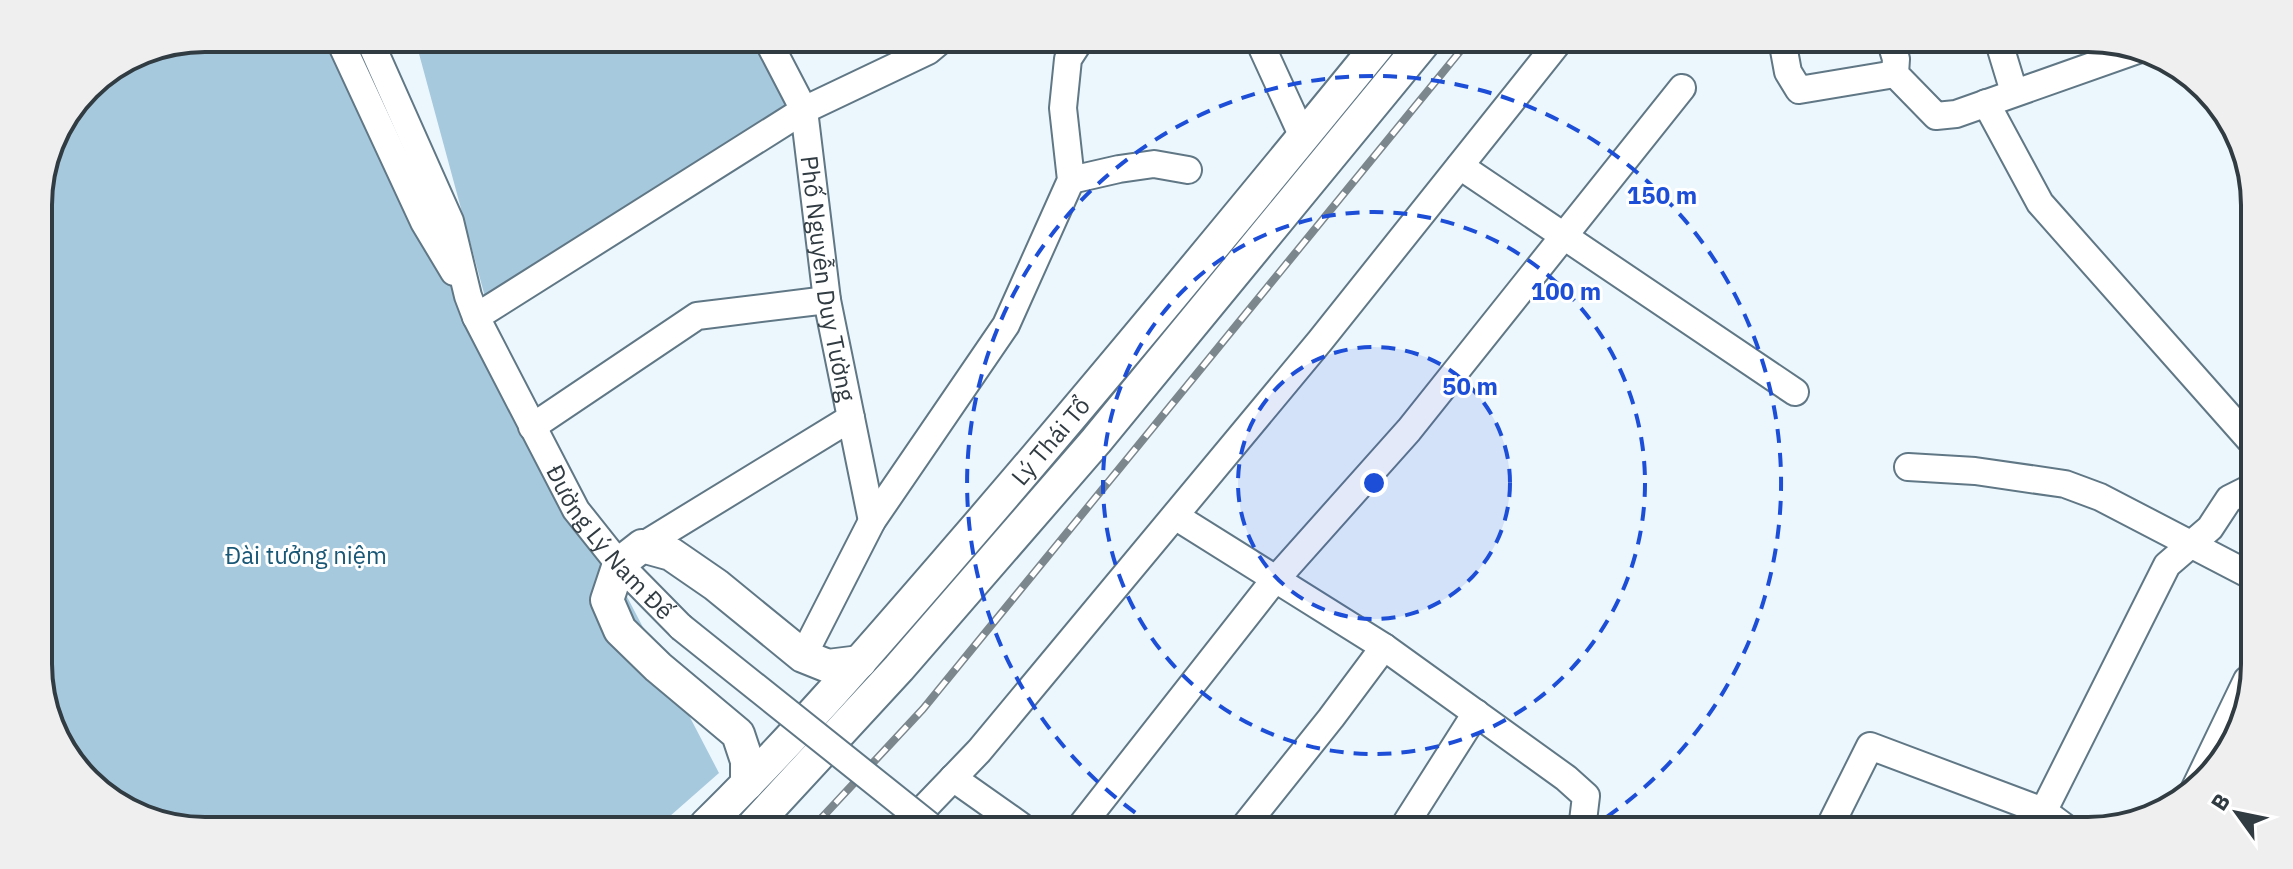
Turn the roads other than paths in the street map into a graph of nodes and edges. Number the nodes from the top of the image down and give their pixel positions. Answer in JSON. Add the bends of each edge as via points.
{"nodes":[{"id":1,"x":345,"y":52,"type":"edge"},
{"id":2,"x":375,"y":52,"type":"edge"},
{"id":3,"x":774,"y":52,"type":"edge"},
{"id":4,"x":926,"y":52,"type":"edge"},
{"id":5,"x":1073,"y":52,"type":"edge"},
{"id":6,"x":1264,"y":52,"type":"edge"},
{"id":7,"x":1373,"y":52,"type":"edge"},
{"id":8,"x":1416,"y":52,"type":"edge"},
{"id":9,"x":1551,"y":52,"type":"edge"},
{"id":10,"x":1784,"y":52,"type":"edge"},
{"id":11,"x":1894,"y":52,"type":"edge"},
{"id":12,"x":2002,"y":52,"type":"edge"},
{"id":13,"x":2109,"y":54,"type":"edge"},
{"id":14,"x":1895,"y":74,"type":"junction"},
{"id":15,"x":1682,"y":88,"type":"dead end"},
{"id":16,"x":2014,"y":92,"type":"junction"},
{"id":17,"x":1986,"y":103,"type":"junction"},
{"id":18,"x":804,"y":110,"type":"junction"},
{"id":19,"x":1303,"y":137,"type":"junction"},
{"id":20,"x":1460,"y":166,"type":"junction"},
{"id":21,"x":1188,"y":170,"type":"dead end"},
{"id":22,"x":1071,"y":180,"type":"junction"},
{"id":23,"x":1563,"y":235,"type":"junction"},
{"id":24,"x":827,"y":300,"type":"junction"},
{"id":25,"x":472,"y":307,"type":"junction"},
{"id":26,"x":1795,"y":392,"type":"dead end"},
{"id":27,"x":851,"y":418,"type":"junction"},
{"id":28,"x":532,"y":427,"type":"junction"},
{"id":29,"x":2241,"y":430,"type":"edge"},
{"id":30,"x":1908,"y":467,"type":"dead end"},
{"id":31,"x":2241,"y":493,"type":"edge"},
{"id":32,"x":1175,"y":516,"type":"junction"},
{"id":33,"x":872,"y":521,"type":"junction"},
{"id":34,"x":2189,"y":544,"type":"junction"},
{"id":35,"x":630,"y":555,"type":"junction"},
{"id":36,"x":2241,"y":570,"type":"edge"},
{"id":37,"x":1277,"y":579,"type":"junction"},
{"id":38,"x":926,"y":586,"type":"junction"},
{"id":39,"x":952,"y":608,"type":"junction"},
{"id":40,"x":1384,"y":647,"type":"junction"},
{"id":41,"x":803,"y":656,"type":"junction"},
{"id":42,"x":860,"y":662,"type":"junction"},
{"id":43,"x":2235,"y":704,"type":"edge"},
{"id":44,"x":1476,"y":713,"type":"junction"},
{"id":45,"x":2212,"y":754,"type":"edge"},
{"id":46,"x":953,"y":778,"type":"junction"},
{"id":47,"x":747,"y":784,"type":"junction"},
{"id":48,"x":714,"y":817,"type":"edge"},
{"id":49,"x":761,"y":817,"type":"edge"},
{"id":50,"x":916,"y":817,"type":"edge"},
{"id":51,"x":919,"y":817,"type":"edge"},
{"id":52,"x":1008,"y":817,"type":"edge"},
{"id":53,"x":1088,"y":817,"type":"edge"},
{"id":54,"x":1252,"y":817,"type":"edge"},
{"id":55,"x":1410,"y":817,"type":"edge"},
{"id":56,"x":1583,"y":817,"type":"edge"},
{"id":57,"x":1834,"y":817,"type":"edge"},
{"id":58,"x":2030,"y":817,"type":"edge"},
{"id":59,"x":2041,"y":817,"type":"edge"}],
"edges":[{"from":1,"to":25,"type":"street","name":"Đường Lý Nam Đế","via":[[424,222]]},
{"from":2,"to":25,"type":"street","name":"Đường Lý Nam Đế","via":[[450,221]]},
{"from":3,"to":18,"type":"street","name":"Phố Nguyễn Duy Tường"},
{"from":4,"to":18,"type":"street"},
{"from":5,"to":22,"type":"street","via":[[1063,108]]},
{"from":6,"to":19,"type":"street"},
{"from":7,"to":19,"type":"main road","name":"Lý Thái Tổ"},
{"from":8,"to":39,"type":"main road","name":"Lý Thái Tổ","via":[[1107,429]]},
{"from":9,"to":20,"type":"street"},
{"from":10,"to":14,"type":"street","via":[[1799,90]]},
{"from":11,"to":14,"type":"street"},
{"from":12,"to":16,"type":"street"},
{"from":13,"to":16,"type":"street"},
{"from":14,"to":17,"type":"street","via":[[1936,116]]},
{"from":15,"to":23,"type":"street"},
{"from":16,"to":17,"type":"street"},
{"from":17,"to":29,"type":"street","via":[[2040,203]]},
{"from":18,"to":24,"type":"street","name":"Phố Nguyễn Duy Tường"},
{"from":18,"to":25,"type":"street"},
{"from":19,"to":38,"type":"main road","name":"Lý Thái Tổ"},
{"from":20,"to":23,"type":"street"},
{"from":20,"to":32,"type":"street"},
{"from":21,"to":22,"type":"street","via":[[1154,164]]},
{"from":22,"to":33,"type":"street","via":[[1006,325]]},
{"from":23,"to":26,"type":"street"},
{"from":23,"to":37,"type":"street","via":[[1409,430]]},
{"from":24,"to":27,"type":"street","name":"Phố Nguyễn Duy Tường"},
{"from":24,"to":28,"type":"street","via":[[697,316]]},
{"from":25,"to":28,"type":"street","name":"Đường Lý Nam Đế"},
{"from":27,"to":33,"type":"street","name":"Phố Nguyễn Duy Tường"},
{"from":27,"to":35,"type":"street"},
{"from":28,"to":35,"type":"street","name":"Đường Lý Nam Đế","via":[[576,510]]},
{"from":30,"to":34,"type":"street","via":[[2065,484]]},
{"from":31,"to":34,"type":"street","via":[[2229,499],[2210,528]]},
{"from":32,"to":37,"type":"street"},
{"from":32,"to":46,"type":"street"},
{"from":33,"to":41,"type":"street"},
{"from":34,"to":36,"type":"street"},
{"from":34,"to":59,"type":"street","via":[[2167,565]]},
{"from":35,"to":41,"type":"main road","via":[[671,554]]},
{"from":35,"to":47,"type":"main road","via":[[607,600],[620,630],[738,734],[747,761]]},
{"from":35,"to":51,"type":"street","name":"Đường Lý Nam Đế","bridge":true,"via":[[681,627]]},
{"from":37,"to":40,"type":"street"},
{"from":37,"to":53,"type":"street"},
{"from":38,"to":39,"type":"main road"},
{"from":38,"to":42,"type":"main road","name":"Lý Thái Tổ"},
{"from":39,"to":49,"type":"main road","name":"Lý Thái Tổ"},
{"from":40,"to":44,"type":"street"},
{"from":40,"to":54,"type":"street"},
{"from":41,"to":42,"type":"main road","via":[[828,666]]},
{"from":42,"to":47,"type":"main road","name":"Lý Thái Tổ"},
{"from":43,"to":45,"type":"street"},
{"from":44,"to":55,"type":"street"},
{"from":44,"to":56,"type":"street","via":[[1586,796]]},
{"from":46,"to":50,"type":"street"},
{"from":46,"to":52,"type":"street"},
{"from":47,"to":48,"type":"main road","name":"Lý Thái Tổ"},
{"from":57,"to":58,"type":"street","via":[[1870,746]]}]}
